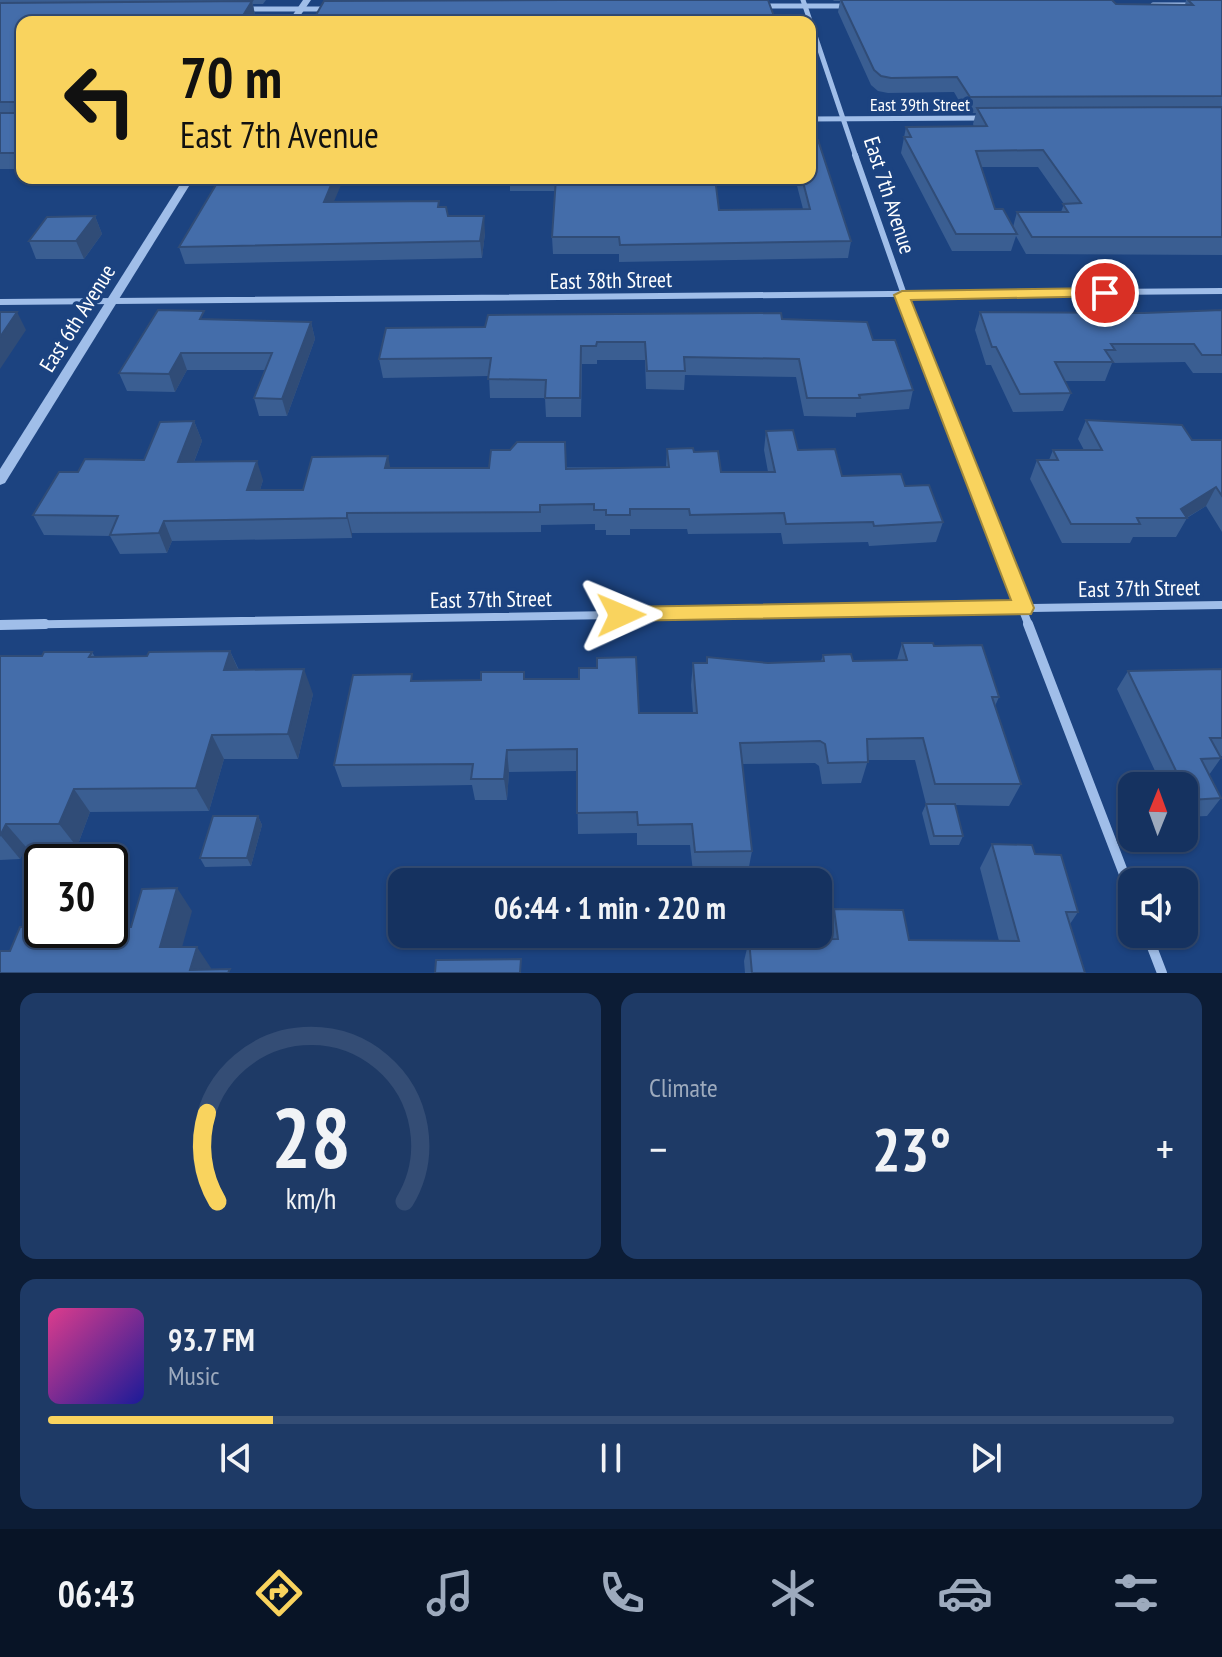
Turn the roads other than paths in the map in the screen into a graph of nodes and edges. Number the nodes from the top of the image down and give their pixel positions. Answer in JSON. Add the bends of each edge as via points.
{"nodes":[{"id":1,"x":307,"y":0,"type":"edge"},
{"id":2,"x":804,"y":3,"type":"edge"},
{"id":3,"x":1152,"y":5,"type":"edge"},
{"id":4,"x":1208,"y":5,"type":"edge"},
{"id":5,"x":758,"y":6,"type":"edge"},
{"id":6,"x":852,"y":6,"type":"edge"},
{"id":7,"x":238,"y":9,"type":"edge"},
{"id":8,"x":301,"y":9,"type":"junction"},
{"id":9,"x":333,"y":9,"type":"edge"},
{"id":10,"x":296,"y":16,"type":"edge"},
{"id":11,"x":816,"y":37,"type":"edge"},
{"id":12,"x":986,"y":118,"type":"edge"},
{"id":13,"x":816,"y":119,"type":"edge"},
{"id":14,"x":845,"y":119,"type":"junction"},
{"id":15,"x":185,"y":184,"type":"edge"},
{"id":16,"x":1222,"y":291,"type":"edge"},
{"id":17,"x":902,"y":295,"type":"junction"},
{"id":18,"x":0,"y":302,"type":"edge"},
{"id":19,"x":111,"y":302,"type":"junction"},
{"id":20,"x":0,"y":480,"type":"edge"},
{"id":21,"x":1222,"y":605,"type":"edge"},
{"id":22,"x":1024,"y":608,"type":"junction"},
{"id":23,"x":0,"y":625,"type":"edge"},
{"id":24,"x":1122,"y":868,"type":"edge"},
{"id":25,"x":1152,"y":948,"type":"edge"},
{"id":26,"x":1162,"y":973,"type":"edge"}],
"edges":[{"from":1,"to":8,"type":"street"},
{"from":2,"to":5,"type":"street"},
{"from":2,"to":6,"type":"street"},
{"from":3,"to":4,"type":"street"},
{"from":7,"to":8,"type":"street"},
{"from":8,"to":9,"type":"street"},
{"from":8,"to":10,"type":"street"},
{"from":11,"to":14,"type":"street","name":"East 7th Avenue"},
{"from":12,"to":14,"type":"street","name":"East 39th Street"},
{"from":13,"to":14,"type":"street","name":"East 39th Street"},
{"from":14,"to":17,"type":"street","name":"East 7th Avenue"},
{"from":15,"to":19,"type":"street","name":"East 6th Avenue"},
{"from":16,"to":17,"type":"street","name":"East 38th Street"},
{"from":17,"to":19,"type":"street","name":"East 38th Street"},
{"from":17,"to":22,"type":"street","name":"East 7th Avenue"},
{"from":18,"to":19,"type":"street","name":"East 38th Street"},
{"from":19,"to":20,"type":"street","name":"East 6th Avenue"},
{"from":21,"to":22,"type":"street","name":"East 37th Street"},
{"from":22,"to":23,"type":"street","name":"East 37th Street"},
{"from":22,"to":24,"type":"street","name":"East 7th Avenue"},
{"from":25,"to":26,"type":"street"}]}
